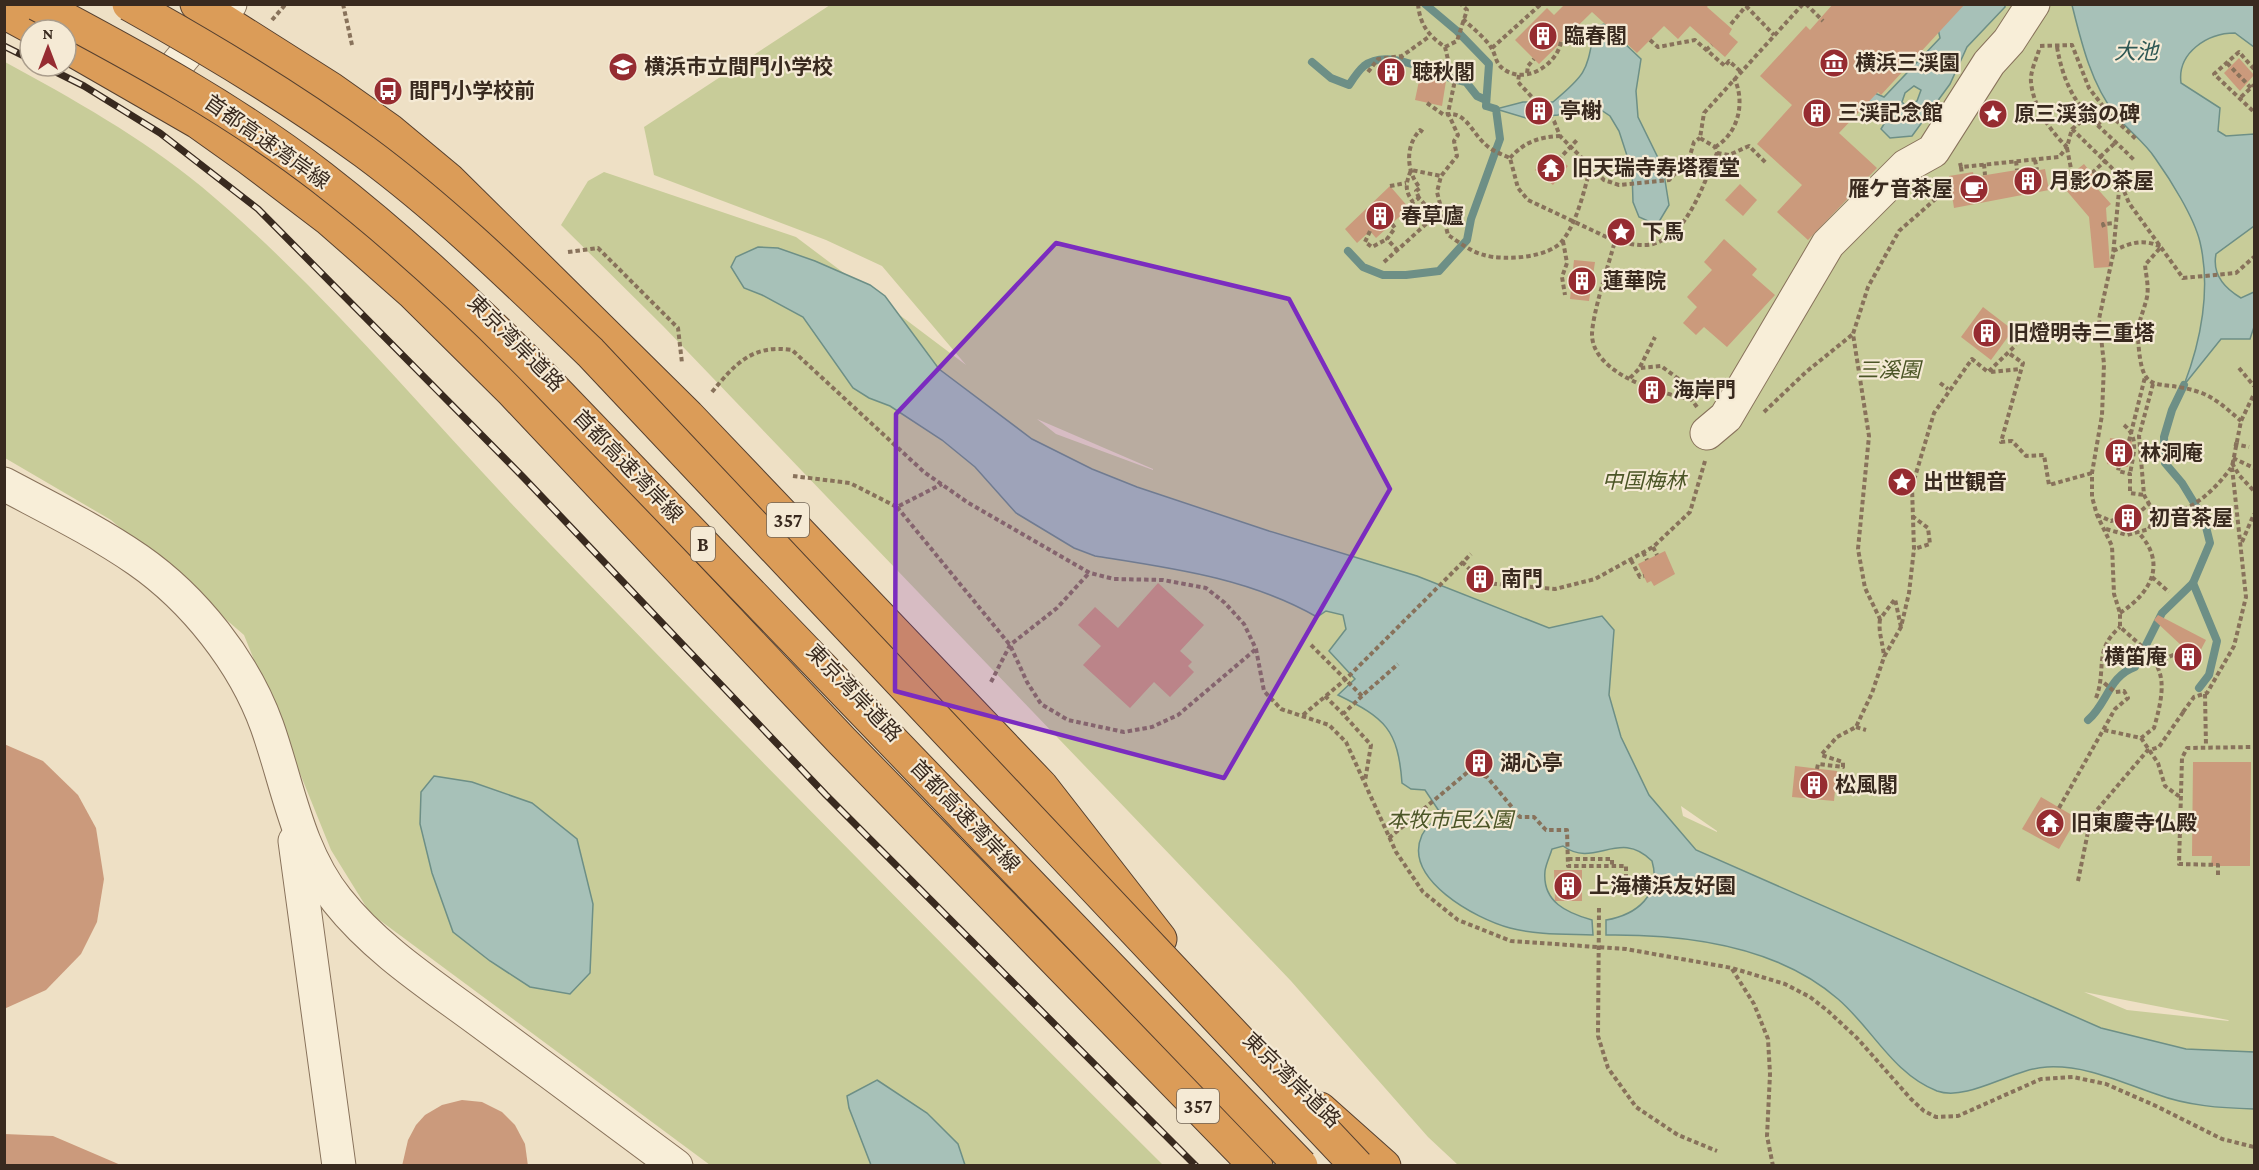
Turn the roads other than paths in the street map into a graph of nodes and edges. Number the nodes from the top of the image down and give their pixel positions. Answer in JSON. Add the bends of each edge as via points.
{"nodes":[{"id":1,"x":37,"y":4,"type":"edge"},
{"id":2,"x":48,"y":4,"type":"edge"},
{"id":3,"x":114,"y":4,"type":"edge"},
{"id":4,"x":129,"y":4,"type":"edge"},
{"id":5,"x":2033,"y":4,"type":"edge"},
{"id":6,"x":215,"y":8,"type":"edge"},
{"id":7,"x":4,"y":12,"type":"edge"},
{"id":8,"x":18,"y":20,"type":"edge"},
{"id":9,"x":78,"y":53,"type":"edge"},
{"id":10,"x":152,"y":95,"type":"junction"},
{"id":11,"x":1707,"y":433,"type":"road end"},
{"id":12,"x":4,"y":484,"type":"edge"},
{"id":13,"x":291,"y":807,"type":"junction"},
{"id":14,"x":1202,"y":993,"type":"junction"},
{"id":15,"x":1140,"y":1046,"type":"junction"},
{"id":16,"x":339,"y":1166,"type":"edge"},
{"id":17,"x":676,"y":1166,"type":"edge"},
{"id":18,"x":1256,"y":1166,"type":"edge"},
{"id":19,"x":1301,"y":1166,"type":"edge"},
{"id":20,"x":1357,"y":1166,"type":"edge"},
{"id":21,"x":1384,"y":1166,"type":"edge"}],
"edges":[{"from":1,"to":19,"type":"highway","name":"首都高速湾岸線","number":"B","bridge":true,"via":[[156,68],[248,125],[320,176],[443,280],[553,388]]},
{"from":2,"to":15,"type":"highway","name":"東京湾岸道路","number":"357","bridge":true,"via":[[184,77],[318,165],[424,253],[501,326],[943,785]]},
{"from":3,"to":14,"type":"highway","name":"東京湾岸道路","number":"357","bridge":true,"via":[[178,38],[460,241],[585,359],[672,453]]},
{"from":4,"to":20,"type":"highway","name":"首都高速湾岸線","number":"B","bridge":true,"via":[[226,60],[366,153],[514,279],[590,352]]},
{"from":5,"to":11,"type":"street","via":[[1989,63],[1947,150],[1906,166],[1828,244],[1726,417]]},
{"from":6,"to":10,"type":"street"},
{"from":6,"to":14,"type":"highway","name":"東京湾岸道路","number":"357","via":[[360,110],[448,180],[688,416],[1041,786]]},
{"from":7,"to":8,"type":"highway"},
{"from":9,"to":10,"type":"highway","name":"東京湾岸道路","number":"357"},
{"from":10,"to":15,"type":"highway","name":"東京湾岸道路","number":"357","via":[[198,122],[312,206],[412,292],[511,390],[842,741]]},
{"from":12,"to":13,"type":"street","via":[[140,562],[205,623],[252,692],[267,726]]},
{"from":13,"to":16,"type":"street"},
{"from":13,"to":17,"type":"street","via":[[315,864],[335,898],[366,933]]},
{"from":14,"to":21,"type":"highway","name":"東京湾岸道路","number":"357"},
{"from":15,"to":18,"type":"highway","name":"東京湾岸道路","number":"357"}]}
